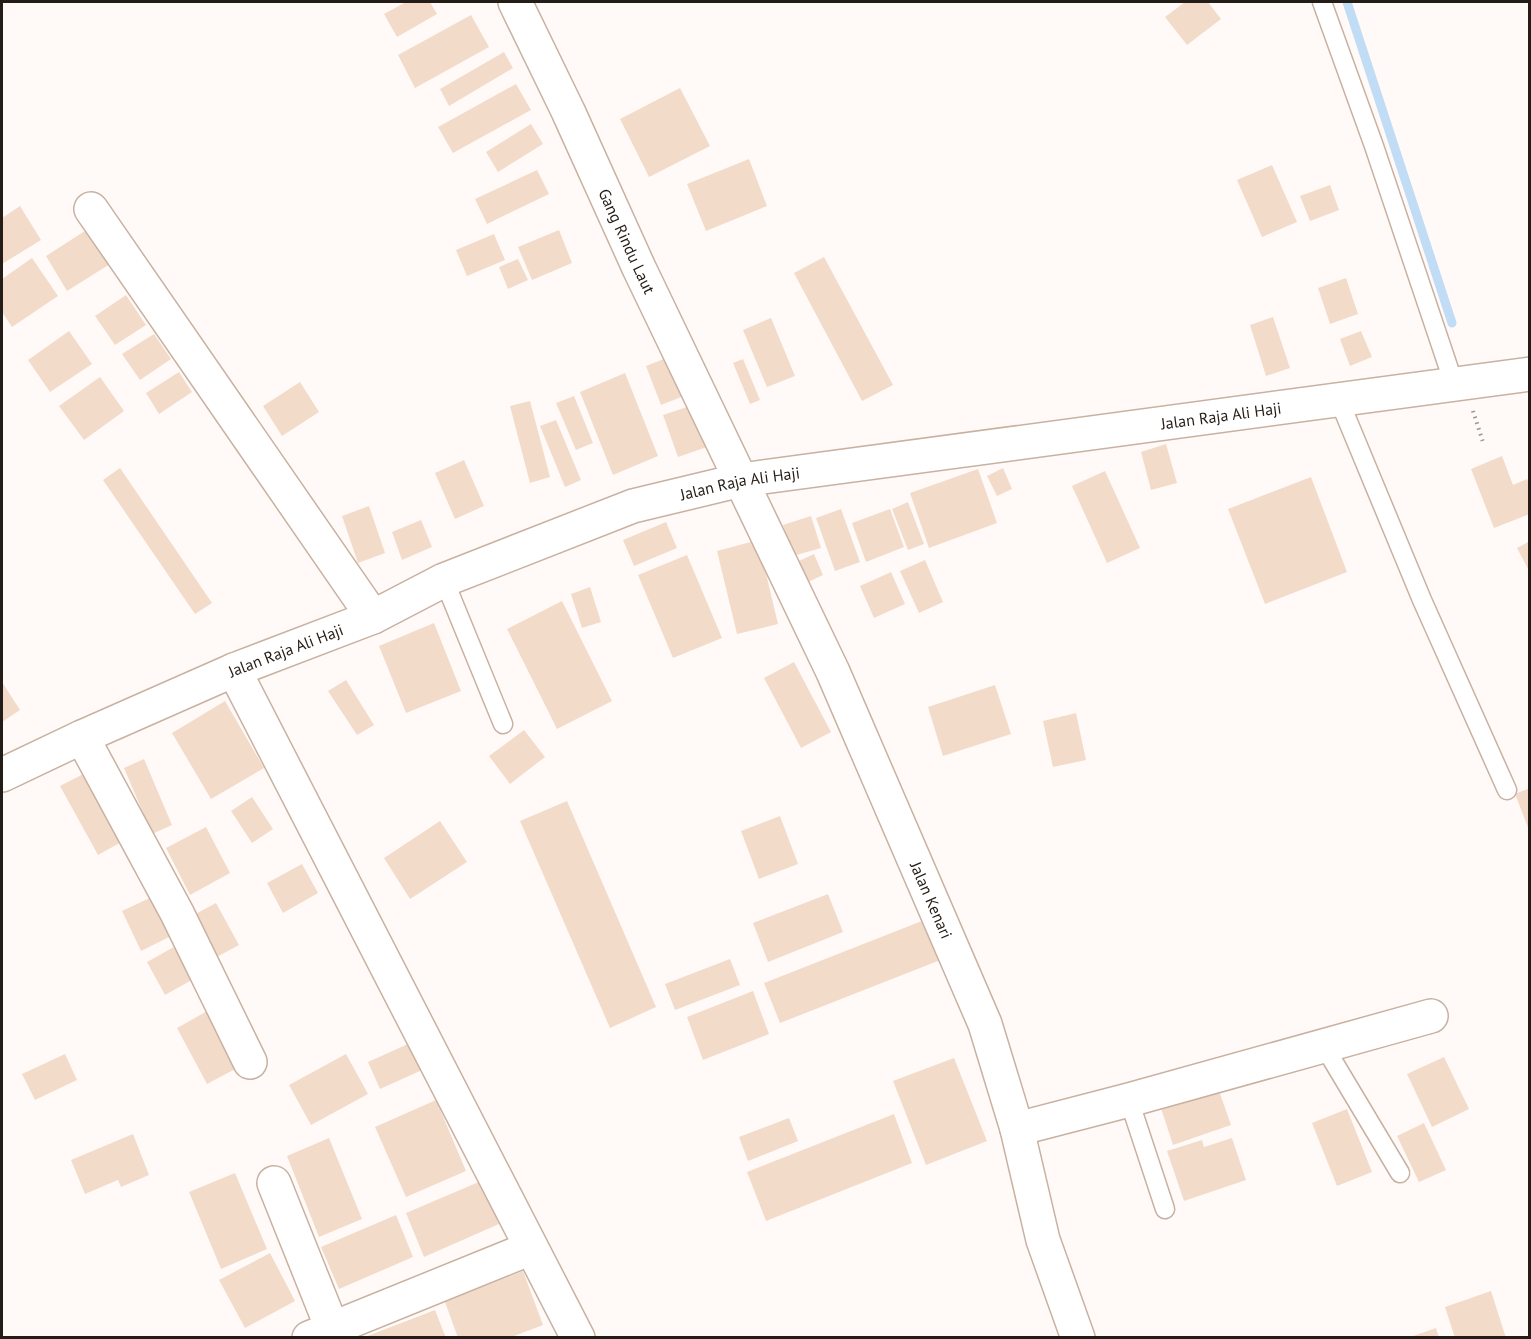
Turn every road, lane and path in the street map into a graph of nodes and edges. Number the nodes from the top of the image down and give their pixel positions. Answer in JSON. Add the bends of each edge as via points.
{"nodes":[{"id":1,"x":515,"y":2,"type":"edge"},
{"id":2,"x":1322,"y":2,"type":"edge"},
{"id":3,"x":91,"y":209,"type":"dead end"},
{"id":4,"x":1530,"y":374,"type":"edge"},
{"id":5,"x":1454,"y":384,"type":"junction"},
{"id":6,"x":1339,"y":400,"type":"junction"},
{"id":7,"x":741,"y":480,"type":"junction"},
{"id":8,"x":444,"y":580,"type":"junction"},
{"id":9,"x":372,"y":617,"type":"junction"},
{"id":10,"x":234,"y":670,"type":"junction"},
{"id":11,"x":503,"y":724,"type":"dead end"},
{"id":12,"x":82,"y":737,"type":"junction"},
{"id":13,"x":2,"y":775,"type":"edge"},
{"id":14,"x":1507,"y":790,"type":"dead end"},
{"id":15,"x":1431,"y":1016,"type":"dead end"},
{"id":16,"x":1324,"y":1046,"type":"junction"},
{"id":17,"x":250,"y":1062,"type":"dead end"},
{"id":18,"x":1129,"y":1101,"type":"junction"},
{"id":19,"x":1017,"y":1129,"type":"junction"},
{"id":20,"x":1400,"y":1173,"type":"dead end"},
{"id":21,"x":274,"y":1182,"type":"dead end"},
{"id":22,"x":1165,"y":1209,"type":"dead end"},
{"id":23,"x":531,"y":1248,"type":"junction"},
{"id":24,"x":320,"y":1333,"type":"edge"},
{"id":25,"x":578,"y":1338,"type":"edge"},
{"id":26,"x":1078,"y":1338,"type":"edge"}],
"edges":[{"from":1,"to":7,"type":"street","name":"Gang Rindu Laut"},
{"from":2,"to":5,"type":"lane"},
{"from":3,"to":9,"type":"street"},
{"from":4,"to":5,"type":"street","name":"Jalan Raja Ali Haji"},
{"from":5,"to":6,"type":"street","name":"Jalan Raja Ali Haji"},
{"from":6,"to":7,"type":"street","name":"Jalan Raja Ali Haji"},
{"from":6,"to":14,"type":"lane"},
{"from":7,"to":8,"type":"street","name":"Jalan Raja Ali Haji","via":[[633,506]]},
{"from":7,"to":19,"type":"street","name":"Jalan Kenari","via":[[833,672],[985,1024]]},
{"from":8,"to":9,"type":"street","name":"Jalan Raja Ali Haji"},
{"from":8,"to":11,"type":"lane"},
{"from":9,"to":10,"type":"street","name":"Jalan Raja Ali Haji"},
{"from":10,"to":12,"type":"street","name":"Jalan Raja Ali Haji"},
{"from":10,"to":23,"type":"street"},
{"from":12,"to":13,"type":"street","name":"Jalan Raja Ali Haji"},
{"from":12,"to":17,"type":"street","via":[[177,913]]},
{"from":15,"to":16,"type":"street"},
{"from":16,"to":18,"type":"street"},
{"from":16,"to":20,"type":"lane"},
{"from":18,"to":19,"type":"street"},
{"from":18,"to":22,"type":"lane"},
{"from":19,"to":26,"type":"street","name":"Jalan Kenari","via":[[1043,1240]]},
{"from":21,"to":24,"type":"street"},
{"from":23,"to":24,"type":"street"},
{"from":23,"to":25,"type":"street"}]}
